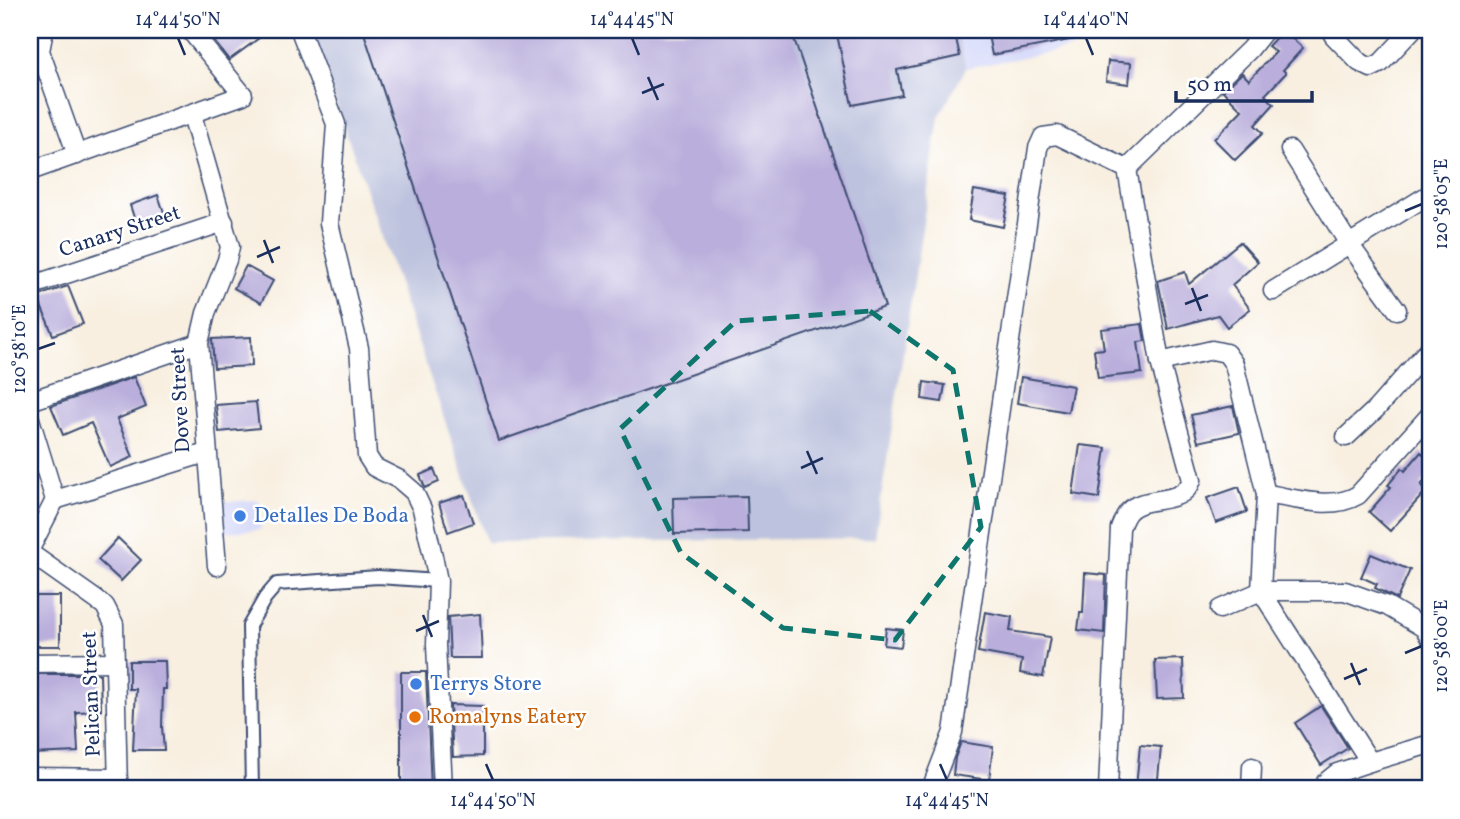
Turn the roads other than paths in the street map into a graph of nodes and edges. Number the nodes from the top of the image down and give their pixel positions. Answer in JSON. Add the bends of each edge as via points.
{"nodes":[{"id":1,"x":44,"y":30,"type":"edge"},
{"id":2,"x":190,"y":30,"type":"edge"},
{"id":3,"x":300,"y":30,"type":"edge"},
{"id":4,"x":1265,"y":30,"type":"edge"},
{"id":5,"x":1412,"y":30,"type":"edge"},
{"id":6,"x":1333,"y":34,"type":"dead end"},
{"id":7,"x":192,"y":115,"type":"junction"},
{"id":8,"x":1290,"y":149,"type":"dead end"},
{"id":9,"x":77,"y":155,"type":"junction"},
{"id":10,"x":1127,"y":169,"type":"junction"},
{"id":11,"x":30,"y":171,"type":"edge"},
{"id":12,"x":1430,"y":194,"type":"edge"},
{"id":13,"x":224,"y":222,"type":"junction"},
{"id":14,"x":1349,"y":243,"type":"junction"},
{"id":15,"x":30,"y":286,"type":"edge"},
{"id":16,"x":1273,"y":291,"type":"dead end"},
{"id":17,"x":1397,"y":310,"type":"dead end"},
{"id":18,"x":199,"y":343,"type":"junction"},
{"id":19,"x":1430,"y":348,"type":"edge"},
{"id":20,"x":1160,"y":362,"type":"junction"},
{"id":21,"x":30,"y":401,"type":"edge"},
{"id":22,"x":1430,"y":415,"type":"edge"},
{"id":23,"x":30,"y":419,"type":"edge"},
{"id":24,"x":1346,"y":437,"type":"dead end"},
{"id":25,"x":206,"y":453,"type":"junction"},
{"id":26,"x":1266,"y":494,"type":"junction"},
{"id":27,"x":55,"y":500,"type":"junction"},
{"id":28,"x":30,"y":551,"type":"edge"},
{"id":29,"x":217,"y":566,"type":"dead end"},
{"id":30,"x":438,"y":581,"type":"junction"},
{"id":31,"x":1261,"y":591,"type":"junction"},
{"id":32,"x":1220,"y":609,"type":"dead end"},
{"id":33,"x":1430,"y":638,"type":"edge"},
{"id":34,"x":115,"y":662,"type":"junction"},
{"id":35,"x":30,"y":663,"type":"edge"},
{"id":36,"x":1430,"y":744,"type":"edge"},
{"id":37,"x":1370,"y":762,"type":"junction"},
{"id":38,"x":1252,"y":767,"type":"dead end"},
{"id":39,"x":30,"y":776,"type":"edge"},
{"id":40,"x":118,"y":783,"type":"edge"},
{"id":41,"x":252,"y":789,"type":"edge"},
{"id":42,"x":443,"y":789,"type":"edge"},
{"id":43,"x":931,"y":789,"type":"edge"},
{"id":44,"x":1108,"y":789,"type":"edge"},
{"id":45,"x":1251,"y":789,"type":"edge"},
{"id":46,"x":1326,"y":789,"type":"edge"}],
"edges":[{"from":1,"to":9,"type":"street","via":[[40,51]]},
{"from":2,"to":7,"type":"street","via":[[243,95]]},
{"from":3,"to":30,"type":"street","via":[[336,124],[330,223],[359,348],[367,456],[374,467],[414,492]]},
{"from":4,"to":10,"type":"street"},
{"from":5,"to":6,"type":"street","via":[[1371,68],[1359,62]]},
{"from":7,"to":9,"type":"street"},
{"from":7,"to":13,"type":"street","name":"Dove Street"},
{"from":8,"to":14,"type":"street"},
{"from":9,"to":11,"type":"street"},
{"from":10,"to":20,"type":"street"},
{"from":10,"to":43,"type":"street","via":[[1058,135],[1043,137],[1038,148],[953,732]]},
{"from":12,"to":14,"type":"street"},
{"from":13,"to":15,"type":"street","name":"Canary Street"},
{"from":13,"to":18,"type":"street","name":"Dove Street","via":[[230,247],[205,313]]},
{"from":14,"to":16,"type":"street"},
{"from":14,"to":17,"type":"street"},
{"from":18,"to":21,"type":"street"},
{"from":18,"to":25,"type":"street","name":"Dove Street"},
{"from":19,"to":24,"type":"street"},
{"from":20,"to":26,"type":"street","via":[[1212,350],[1226,353],[1234,364]]},
{"from":20,"to":44,"type":"street","via":[[1192,480],[1189,490],[1180,495],[1135,506],[1120,528]]},
{"from":22,"to":26,"type":"street","via":[[1348,501]]},
{"from":23,"to":27,"type":"street"},
{"from":25,"to":27,"type":"street"},
{"from":25,"to":29,"type":"street","name":"Dove Street"},
{"from":26,"to":31,"type":"street"},
{"from":27,"to":28,"type":"street"},
{"from":28,"to":34,"type":"street","name":"Pelican Street","via":[[105,606],[114,625]]},
{"from":30,"to":41,"type":"street","via":[[379,577],[277,584],[249,626]]},
{"from":30,"to":42,"type":"street","via":[[436,645]]},
{"from":31,"to":32,"type":"street"},
{"from":31,"to":33,"type":"street","via":[[1345,591],[1387,606],[1424,628]]},
{"from":31,"to":37,"type":"street"},
{"from":34,"to":35,"type":"street"},
{"from":34,"to":40,"type":"street","name":"Pelican Street"},
{"from":36,"to":37,"type":"street"},
{"from":37,"to":46,"type":"street","via":[[1337,773],[1326,782]]},
{"from":38,"to":45,"type":"street"},
{"from":39,"to":40,"type":"street"}]}
